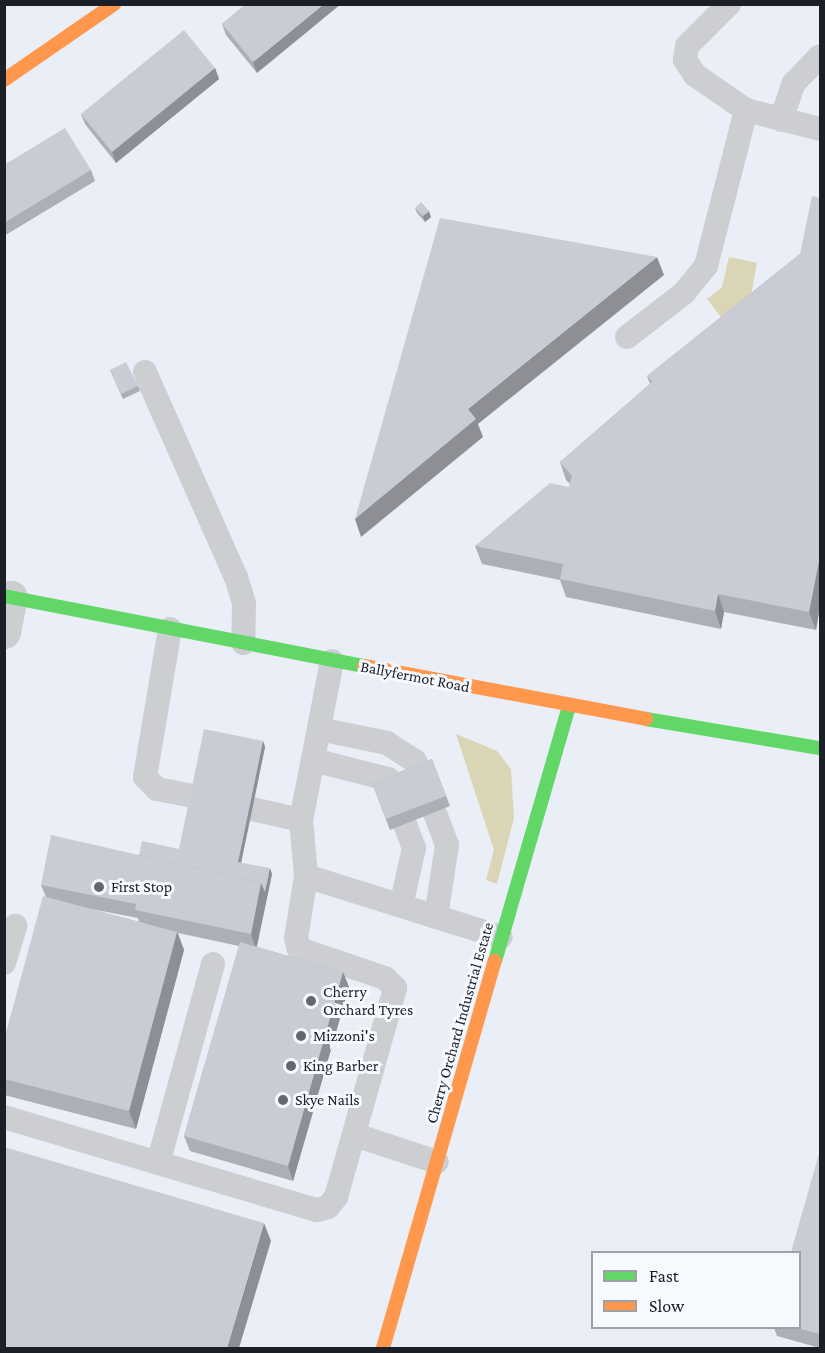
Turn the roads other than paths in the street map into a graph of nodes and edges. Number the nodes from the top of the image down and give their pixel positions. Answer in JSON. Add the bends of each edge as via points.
{"nodes":[{"id":1,"x":114,"y":4,"type":"edge"},
{"id":2,"x":729,"y":4,"type":"edge"},
{"id":3,"x":820,"y":56,"type":"edge"},
{"id":4,"x":4,"y":80,"type":"edge"},
{"id":5,"x":746,"y":110,"type":"junction"},
{"id":6,"x":780,"y":120,"type":"junction"},
{"id":7,"x":820,"y":129,"type":"edge"},
{"id":8,"x":627,"y":337,"type":"dead end"},
{"id":9,"x":145,"y":372,"type":"dead end"},
{"id":10,"x":8,"y":596,"type":"edge"},
{"id":11,"x":170,"y":629,"type":"junction"},
{"id":12,"x":4,"y":632,"type":"edge"},
{"id":13,"x":243,"y":643,"type":"junction"},
{"id":14,"x":332,"y":661,"type":"junction"},
{"id":15,"x":569,"y":706,"type":"junction"},
{"id":16,"x":319,"y":729,"type":"junction"},
{"id":17,"x":820,"y":748,"type":"edge"},
{"id":18,"x":313,"y":760,"type":"junction"},
{"id":19,"x":194,"y":796,"type":"edge"},
{"id":20,"x":252,"y":809,"type":"edge"},
{"id":21,"x":301,"y":820,"type":"junction"},
{"id":22,"x":306,"y":876,"type":"junction"},
{"id":23,"x":401,"y":906,"type":"junction"},
{"id":24,"x":436,"y":916,"type":"junction"},
{"id":25,"x":15,"y":926,"type":"dead end"},
{"id":26,"x":501,"y":937,"type":"junction"},
{"id":27,"x":4,"y":963,"type":"edge"},
{"id":28,"x":213,"y":964,"type":"dead end"},
{"id":29,"x":4,"y":1117,"type":"edge"},
{"id":30,"x":355,"y":1135,"type":"junction"},
{"id":31,"x":436,"y":1162,"type":"junction"},
{"id":32,"x":158,"y":1163,"type":"junction"},
{"id":33,"x":383,"y":1348,"type":"edge"}],
"edges":[{"from":1,"to":4,"type":"main road"},
{"from":2,"to":5,"type":"lane","via":[[701,27],[687,46],[685,60],[718,95]]},
{"from":3,"to":6,"type":"lane","via":[[794,83]]},
{"from":5,"to":6,"type":"lane"},
{"from":5,"to":8,"type":"lane","via":[[706,266],[684,293]]},
{"from":6,"to":7,"type":"lane"},
{"from":9,"to":13,"type":"lane","via":[[236,577],[244,604]]},
{"from":10,"to":11,"type":"main road","name":"Ballyfermot Road"},
{"from":10,"to":12,"type":"street","name":"Ballyfermot Road"},
{"from":11,"to":13,"type":"main road","name":"Ballyfermot Road"},
{"from":11,"to":19,"type":"lane","via":[[145,777],[157,789]]},
{"from":13,"to":14,"type":"main road","name":"Ballyfermot Road"},
{"from":14,"to":15,"type":"main road","name":"Ballyfermot Road"},
{"from":14,"to":16,"type":"lane"},
{"from":15,"to":17,"type":"main road","name":"Ballyfermot Road"},
{"from":15,"to":26,"type":"main road","name":"Cherry Orchard Industrial Estate"},
{"from":16,"to":18,"type":"lane"},
{"from":16,"to":24,"type":"lane","via":[[387,743],[415,761],[447,845]]},
{"from":18,"to":21,"type":"lane"},
{"from":18,"to":23,"type":"lane","via":[[388,779],[414,848]]},
{"from":20,"to":21,"type":"lane"},
{"from":21,"to":22,"type":"lane"},
{"from":22,"to":23,"type":"lane"},
{"from":22,"to":30,"type":"lane","via":[[296,938],[299,949],[385,978],[395,988]]},
{"from":23,"to":24,"type":"lane"},
{"from":24,"to":26,"type":"lane"},
{"from":25,"to":27,"type":"lane"},
{"from":26,"to":31,"type":"main road","name":"Cherry Orchard Industrial Estate"},
{"from":28,"to":32,"type":"lane"},
{"from":29,"to":32,"type":"lane"},
{"from":30,"to":31,"type":"lane"},
{"from":30,"to":32,"type":"lane","via":[[336,1197],[328,1207],[317,1210]]},
{"from":31,"to":33,"type":"main road","name":"Cherry Orchard Industrial Estate"}]}
